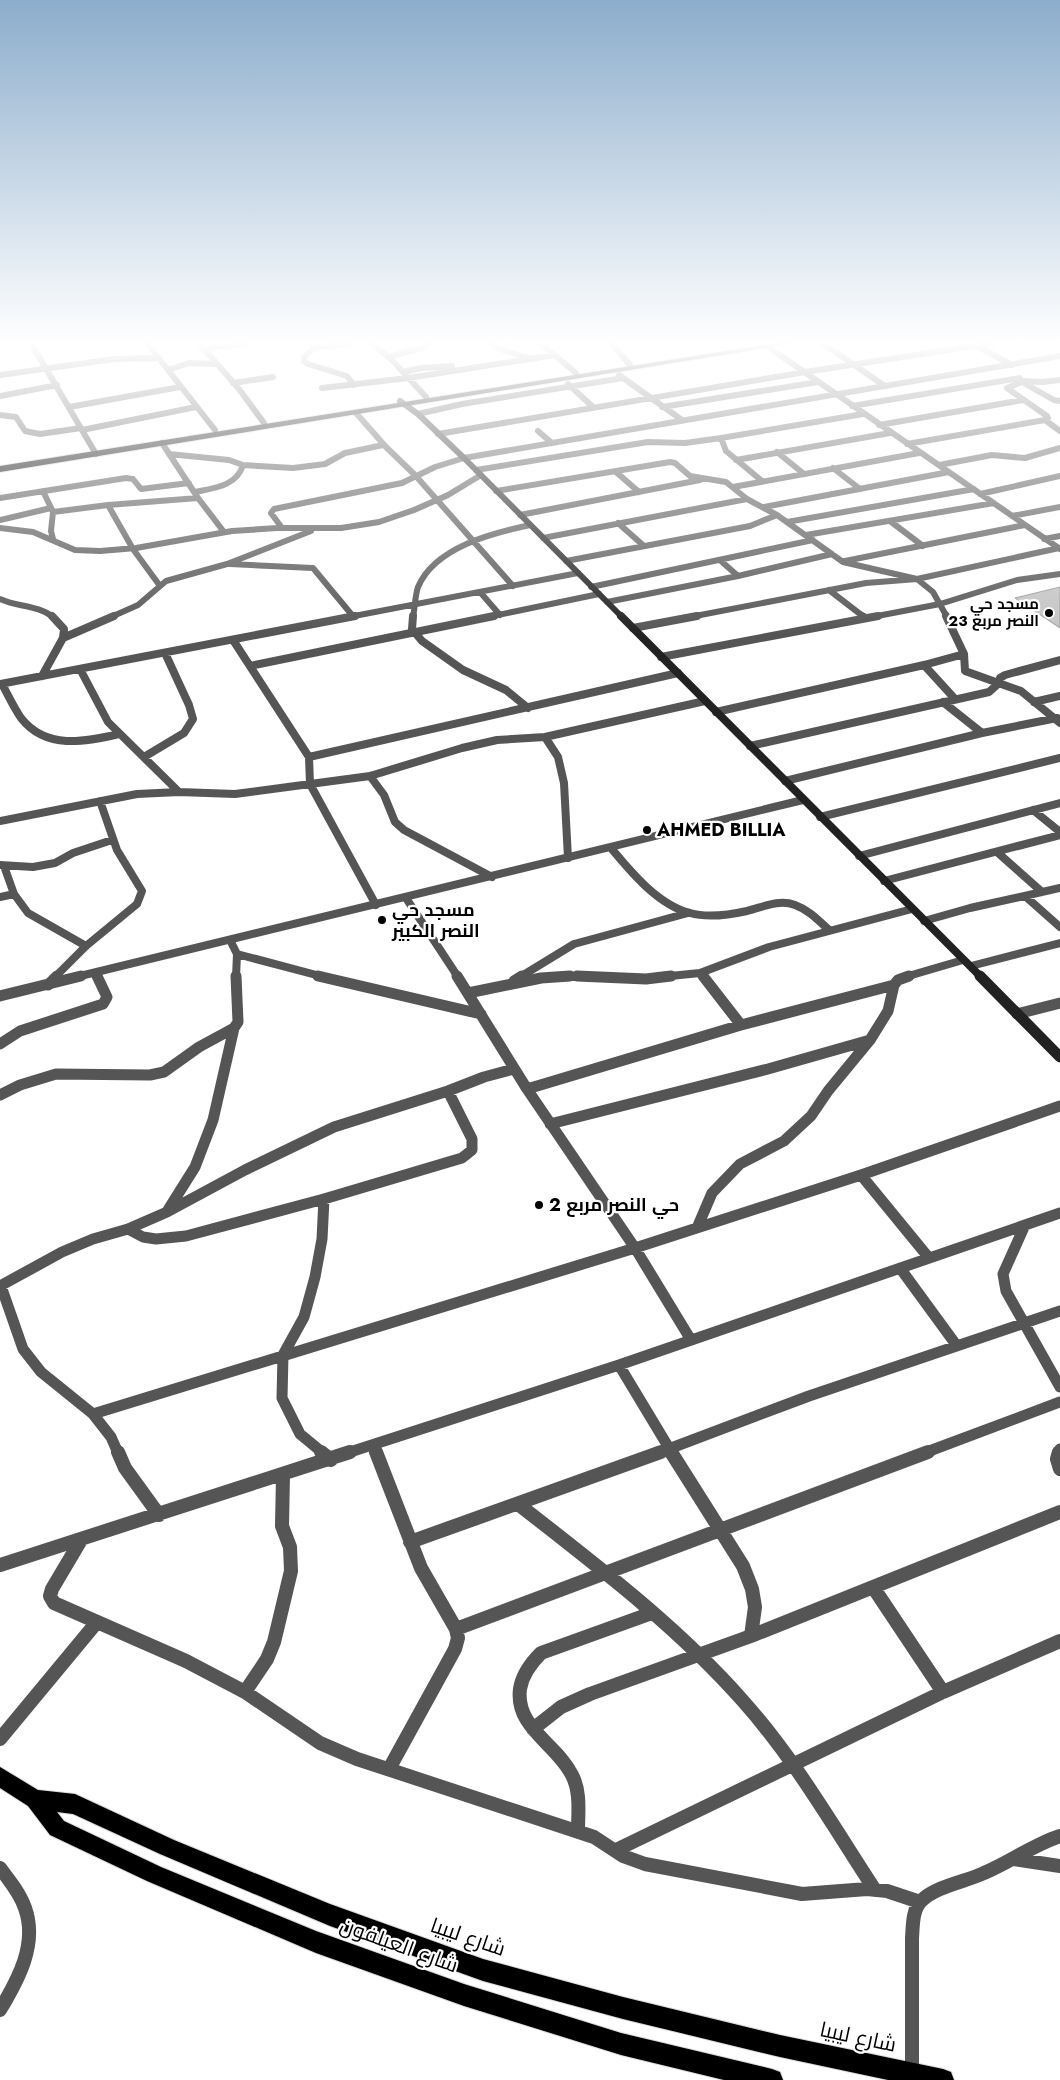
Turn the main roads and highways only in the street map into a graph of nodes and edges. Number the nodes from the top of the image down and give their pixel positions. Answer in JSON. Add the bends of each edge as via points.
{"nodes":[{"id":1,"x":160,"y":440,"type":"edge"},
{"id":2,"x":181,"y":440,"type":"edge"},
{"id":3,"x":445,"y":440,"type":"edge"},
{"id":4,"x":95,"y":452,"type":"junction"},
{"id":5,"x":0,"y":464,"type":"edge"},
{"id":6,"x":0,"y":469,"type":"edge"},
{"id":7,"x":1060,"y":1058,"type":"edge"},
{"id":8,"x":0,"y":1777,"type":"edge"},
{"id":9,"x":35,"y":1799,"type":"junction"},
{"id":10,"x":772,"y":2080,"type":"edge"},
{"id":11,"x":943,"y":2080,"type":"edge"}],
"edges":[{"from":1,"to":4,"type":"highway"},
{"from":2,"to":4,"type":"highway"},
{"from":3,"to":7,"type":"main road"},
{"from":4,"to":5,"type":"highway"},
{"from":4,"to":6,"type":"highway"},
{"from":8,"to":9,"type":"highway","name":"شارع ليبيا"},
{"from":9,"to":10,"type":"highway","name":"شارع العيلفون","via":[[57,1828],[154,1874],[316,1942],[464,1995],[621,2044]]},
{"from":9,"to":11,"type":"highway","name":"شارع ليبيا","via":[[75,1804],[167,1847],[330,1915],[483,1970],[761,2042]]}]}
